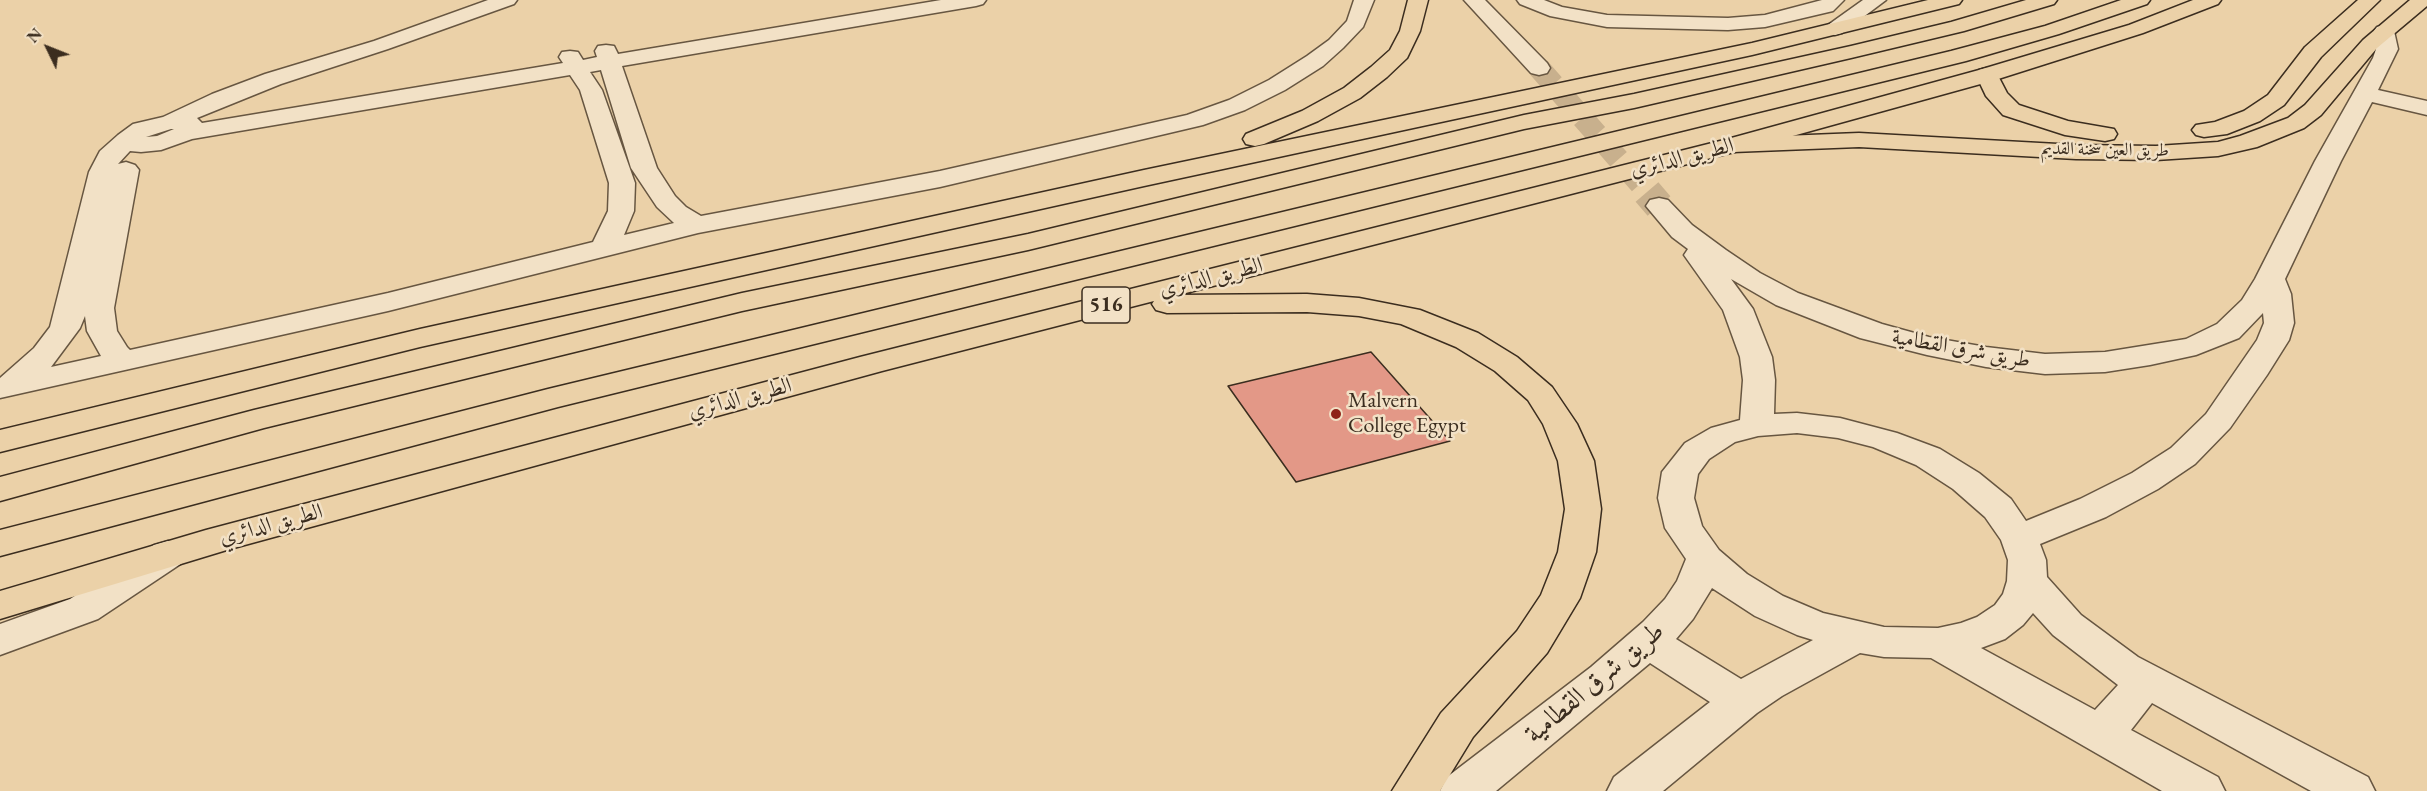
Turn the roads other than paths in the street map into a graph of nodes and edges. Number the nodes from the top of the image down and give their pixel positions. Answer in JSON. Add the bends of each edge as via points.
{"nodes":[{"id":1,"x":507,"y":0,"type":"edge"},
{"id":2,"x":921,"y":0,"type":"edge"},
{"id":3,"x":976,"y":0,"type":"edge"},
{"id":4,"x":1364,"y":0,"type":"edge"},
{"id":5,"x":1418,"y":0,"type":"edge"},
{"id":6,"x":1474,"y":0,"type":"edge"},
{"id":7,"x":1527,"y":0,"type":"edge"},
{"id":8,"x":1544,"y":0,"type":"edge"},
{"id":9,"x":1786,"y":0,"type":"edge"},
{"id":10,"x":1834,"y":0,"type":"edge"},
{"id":11,"x":1952,"y":0,"type":"edge"},
{"id":12,"x":2047,"y":0,"type":"edge"},
{"id":13,"x":2140,"y":0,"type":"edge"},
{"id":14,"x":2210,"y":0,"type":"edge"},
{"id":15,"x":2370,"y":0,"type":"edge"},
{"id":16,"x":2422,"y":0,"type":"edge"},
{"id":17,"x":1871,"y":1,"type":"edge"},
{"id":18,"x":1617,"y":4,"type":"edge"},
{"id":19,"x":1704,"y":19,"type":"junction"},
{"id":20,"x":1834,"y":29,"type":"junction"},
{"id":21,"x":2384,"y":31,"type":"junction"},
{"id":22,"x":609,"y":56,"type":"junction"},
{"id":23,"x":573,"y":62,"type":"junction"},
{"id":24,"x":1539,"y":68,"type":"tunnel mouth"},
{"id":25,"x":1987,"y":75,"type":"junction"},
{"id":26,"x":2369,"y":88,"type":"junction"},
{"id":27,"x":2427,"y":97,"type":"edge"},
{"id":28,"x":2427,"y":108,"type":"edge"},
{"id":29,"x":175,"y":130,"type":"junction"},
{"id":30,"x":1733,"y":145,"type":"junction"},
{"id":31,"x":1144,"y":178,"type":"junction"},
{"id":32,"x":1659,"y":206,"type":"tunnel mouth"},
{"id":33,"x":697,"y":225,"type":"junction"},
{"id":34,"x":1682,"y":231,"type":"junction"},
{"id":35,"x":605,"y":247,"type":"junction"},
{"id":36,"x":2270,"y":279,"type":"junction"},
{"id":37,"x":1096,"y":308,"type":"junction"},
{"id":38,"x":124,"y":362,"type":"junction"},
{"id":39,"x":6,"y":387,"type":"edge"},
{"id":40,"x":1757,"y":426,"type":"junction"},
{"id":41,"x":0,"y":441,"type":"edge"},
{"id":42,"x":0,"y":489,"type":"edge"},
{"id":43,"x":2019,"y":538,"type":"junction"},
{"id":44,"x":0,"y":543,"type":"edge"},
{"id":45,"x":168,"y":554,"type":"junction"},
{"id":46,"x":1705,"y":559,"type":"junction"},
{"id":47,"x":2027,"y":581,"type":"junction"},
{"id":48,"x":0,"y":605,"type":"edge"},
{"id":49,"x":1855,"y":638,"type":"junction"},
{"id":50,"x":0,"y":640,"type":"edge"},
{"id":51,"x":1649,"y":642,"type":"junction"},
{"id":52,"x":1938,"y":642,"type":"junction"},
{"id":53,"x":2146,"y":681,"type":"junction"},
{"id":54,"x":1742,"y":701,"type":"junction"},
{"id":55,"x":2101,"y":734,"type":"junction"},
{"id":56,"x":1415,"y":791,"type":"edge"},
{"id":57,"x":1463,"y":791,"type":"edge"},
{"id":58,"x":1630,"y":791,"type":"edge"},
{"id":59,"x":2202,"y":791,"type":"edge"},
{"id":60,"x":2352,"y":791,"type":"edge"}],
"edges":[{"from":1,"to":29,"type":"street","via":[[220,99]]},
{"from":2,"to":22,"type":"street"},
{"from":3,"to":22,"type":"street"},
{"from":4,"to":33,"type":"street","via":[[1356,23],[1315,61],[1247,100],[1196,120],[940,179]]},
{"from":5,"to":31,"type":"main road","via":[[1399,53],[1352,93],[1310,116],[1243,144]]},
{"from":6,"to":24,"type":"street"},
{"from":7,"to":19,"type":"street","via":[[1589,19],[1625,23]]},
{"from":8,"to":18,"type":"street","via":[[1578,8]]},
{"from":9,"to":19,"type":"street"},
{"from":10,"to":19,"type":"street","via":[[1826,6],[1747,24]]},
{"from":11,"to":20,"type":"main road"},
{"from":12,"to":42,"type":"main road","via":[[1957,27],[1851,52],[1524,122],[1028,242],[730,305],[254,420]]},
{"from":13,"to":44,"type":"main road","name":"الطريق الدائري","number":"516","via":[[1958,56],[548,399]]},
{"from":14,"to":25,"type":"main road","name":"الطريق الدائري","number":"516","via":[[2136,29]]},
{"from":15,"to":25,"type":"main road","name":"طريق العين سخنة القديم","via":[[2313,52],[2276,100],[2252,116],[2219,129],[2111,135],[2065,128],[2011,110],[1997,96]]},
{"from":16,"to":21,"type":"main road","name":"طريق العين سخنة القديم"},
{"from":17,"to":20,"type":"street"},
{"from":18,"to":19,"type":"street","via":[[1633,14],[1667,15],[1666,7]]},
{"from":20,"to":31,"type":"main road"},
{"from":21,"to":26,"type":"street","name":"طريق شرق القطامية","via":[[2387,50]]},
{"from":21,"to":30,"type":"main road","name":"طريق العين سخنة القديم","via":[[2349,65],[2313,110],[2296,123],[2218,149],[2099,152],[1859,140]]},
{"from":22,"to":23,"type":"street"},
{"from":22,"to":33,"type":"street","via":[[644,168],[677,213]]},
{"from":23,"to":29,"type":"street"},
{"from":23,"to":35,"type":"street","via":[[591,90],[620,170],[621,211]]},
{"from":25,"to":30,"type":"main road","name":"الطريق الدائري","number":"516"},
{"from":26,"to":27,"type":"street"},
{"from":26,"to":28,"type":"street"},
{"from":26,"to":36,"type":"street","name":"طريق شرق القطامية"},
{"from":29,"to":38,"type":"street","via":[[134,159],[123,176],[99,308],[102,331]]},
{"from":29,"to":39,"type":"street","via":[[141,129],[109,156],[65,328],[45,355]]},
{"from":30,"to":37,"type":"main road","name":"الطريق الدائري","number":"516"},
{"from":31,"to":41,"type":"main road","via":[[420,338]]},
{"from":32,"to":34,"type":"street","name":"طريق شرق القطامية"},
{"from":33,"to":35,"type":"street"},
{"from":34,"to":36,"type":"street","name":"طريق شرق القطامية","via":[[1750,279],[1816,312],[1927,346],[2044,364],[2105,362],[2196,346],[2228,331],[2254,305]]},
{"from":34,"to":40,"type":"street","via":[[1738,309],[1747,330],[1759,380]]},
{"from":35,"to":38,"type":"street","via":[[388,302]]},
{"from":36,"to":43,"type":"street","via":[[2279,323],[2251,375],[2218,421],[2183,456],[2145,481],[2093,508]]},
{"from":37,"to":45,"type":"main road","name":"الطريق الدائري","number":"516","via":[[871,364]]},
{"from":37,"to":56,"type":"main road","via":[[1207,302],[1307,303],[1409,316],[1467,340],[1506,364],[1540,394],[1560,424],[1576,461],[1584,509],[1577,552],[1560,598],[1532,642],[1457,725]]},
{"from":38,"to":39,"type":"street"},
{"from":40,"to":43,"type":"street","via":[[1797,423],[1840,428],[1928,457],[1998,508]]},
{"from":40,"to":46,"type":"street","via":[[1723,435],[1697,451],[1680,472],[1676,498],[1684,528]]},
{"from":43,"to":47,"type":"street","via":[[2027,560]]},
{"from":45,"to":48,"type":"main road","name":"الطريق الدائري","number":"516"},
{"from":45,"to":50,"type":"street","via":[[84,609]]},
{"from":46,"to":49,"type":"street","via":[[1733,584],[1769,606],[1811,625]]},
{"from":46,"to":51,"type":"street","name":"طريق شرق القطامية","via":[[1679,609]]},
{"from":47,"to":52,"type":"street","via":[[2022,599],[1991,628]]},
{"from":47,"to":53,"type":"street","via":[[2084,640]]},
{"from":49,"to":52,"type":"street","via":[[1912,644]]},
{"from":49,"to":54,"type":"street"},
{"from":51,"to":54,"type":"street"},
{"from":51,"to":57,"type":"street","name":"طريق شرق القطامية"},
{"from":52,"to":55,"type":"street"},
{"from":53,"to":55,"type":"street"},
{"from":53,"to":60,"type":"street"},
{"from":54,"to":58,"type":"street"},
{"from":55,"to":59,"type":"street"}]}
